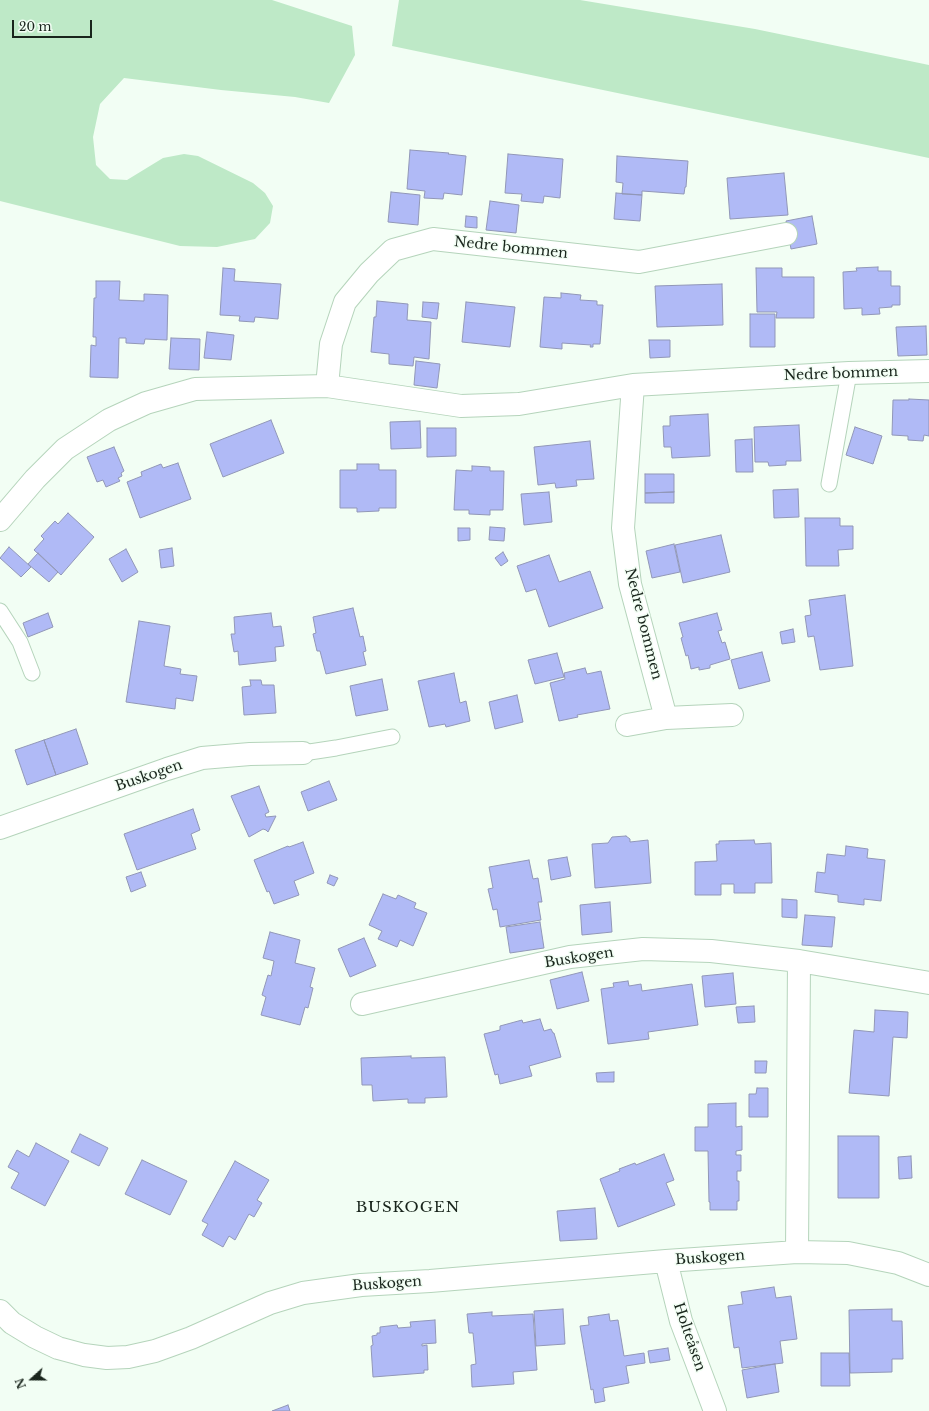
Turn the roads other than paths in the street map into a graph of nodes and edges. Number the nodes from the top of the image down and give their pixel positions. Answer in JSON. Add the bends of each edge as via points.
{"nodes":[{"id":1,"x":786,"y":234,"type":"dead end"},
{"id":2,"x":929,"y":371,"type":"edge"},
{"id":3,"x":849,"y":373,"type":"junction"},
{"id":4,"x":633,"y":385,"type":"junction"},
{"id":5,"x":327,"y":386,"type":"junction"},
{"id":6,"x":829,"y":484,"type":"dead end"},
{"id":7,"x":0,"y":520,"type":"edge"},
{"id":8,"x":0,"y":611,"type":"edge"},
{"id":9,"x":32,"y":673,"type":"dead end"},
{"id":10,"x":732,"y":715,"type":"dead end"},
{"id":11,"x":666,"y":718,"type":"junction"},
{"id":12,"x":627,"y":725,"type":"dead end"},
{"id":13,"x":392,"y":737,"type":"dead end"},
{"id":14,"x":303,"y":753,"type":"joint"},
{"id":15,"x":0,"y":828,"type":"edge"},
{"id":16,"x":799,"y":961,"type":"junction"},
{"id":17,"x":929,"y":983,"type":"edge"},
{"id":18,"x":362,"y":1004,"type":"dead end"},
{"id":19,"x":797,"y":1252,"type":"junction"},
{"id":20,"x":666,"y":1261,"type":"junction"},
{"id":21,"x":929,"y":1275,"type":"edge"},
{"id":22,"x":0,"y":1311,"type":"edge"},
{"id":23,"x":715,"y":1411,"type":"edge"}],
"edges":[{"from":1,"to":5,"type":"street","name":"Nedre bommen","via":[[639,262],[433,239],[393,250],[369,273],[345,302],[331,344]]},
{"from":2,"to":3,"type":"street","name":"Nedre bommen"},
{"from":3,"to":4,"type":"street","name":"Nedre bommen"},
{"from":3,"to":6,"type":"lane"},
{"from":4,"to":5,"type":"street","name":"Nedre bommen","via":[[519,404],[461,406]]},
{"from":4,"to":11,"type":"street","name":"Nedre bommen","via":[[623,528],[630,584]]},
{"from":5,"to":7,"type":"street","name":"Nedre bommen","via":[[195,389],[146,403],[109,420],[65,449],[35,478]]},
{"from":8,"to":9,"type":"lane","via":[[20,642]]},
{"from":10,"to":11,"type":"street"},
{"from":11,"to":12,"type":"street"},
{"from":13,"to":14,"type":"lane"},
{"from":14,"to":15,"type":"street","name":"Buskogen","via":[[202,758]]},
{"from":16,"to":17,"type":"street","name":"Buskogen"},
{"from":16,"to":18,"type":"street","name":"Buskogen","via":[[711,951],[643,948],[570,957]]},
{"from":16,"to":19,"type":"street"},
{"from":19,"to":20,"type":"street","name":"Buskogen"},
{"from":19,"to":21,"type":"street","name":"Buskogen","via":[[848,1253],[898,1263]]},
{"from":20,"to":22,"type":"street","name":"Buskogen","via":[[303,1293],[270,1303],[191,1338],[155,1351],[128,1357],[84,1355],[58,1348],[12,1323]]},
{"from":20,"to":23,"type":"street","name":"Holteåsen","via":[[681,1321]]}]}
